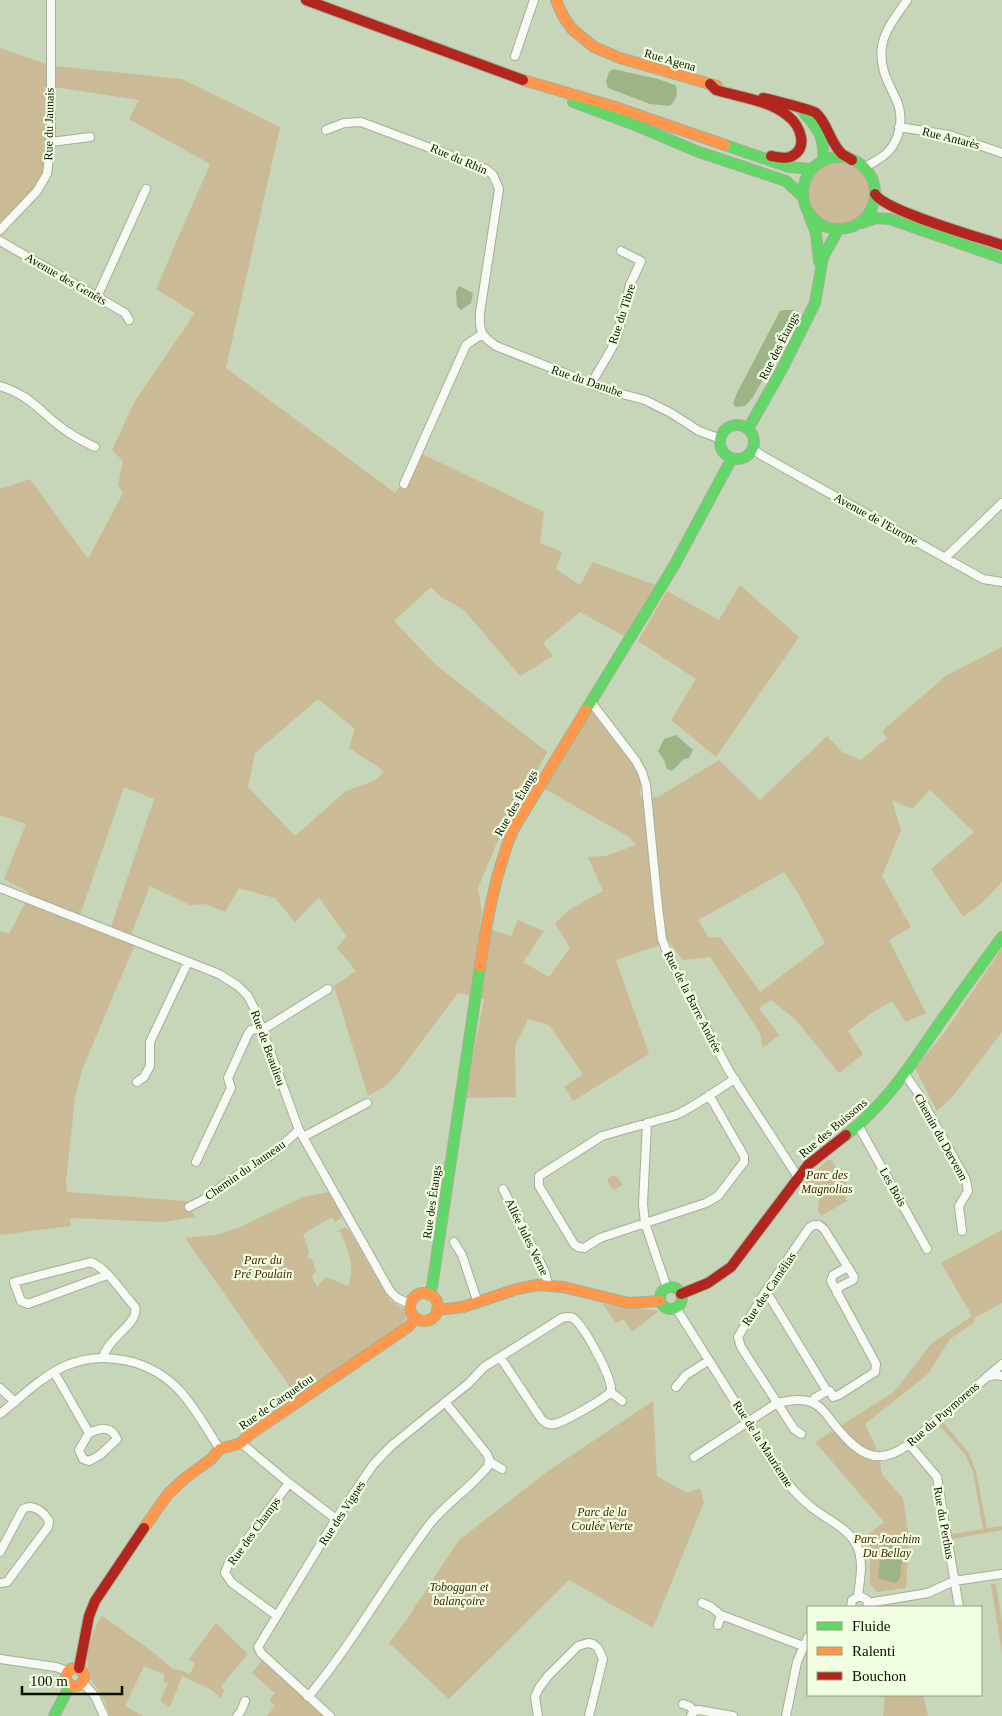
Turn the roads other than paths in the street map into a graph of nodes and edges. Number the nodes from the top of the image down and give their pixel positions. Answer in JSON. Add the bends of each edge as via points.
{"nodes":[{"id":1,"x":50,"y":0,"type":"edge"},
{"id":2,"x":306,"y":0,"type":"edge"},
{"id":3,"x":534,"y":0,"type":"edge"},
{"id":4,"x":556,"y":0,"type":"edge"},
{"id":5,"x":907,"y":0,"type":"edge"},
{"id":6,"x":515,"y":56,"type":"dead end"},
{"id":7,"x":528,"y":82,"type":"junction"},
{"id":8,"x":710,"y":84,"type":"junction"},
{"id":9,"x":801,"y":109,"type":"junction"},
{"id":10,"x":899,"y":127,"type":"junction"},
{"id":11,"x":326,"y":130,"type":"dead end"},
{"id":12,"x":698,"y":136,"type":"junction"},
{"id":13,"x":90,"y":138,"type":"dead end"},
{"id":14,"x":51,"y":142,"type":"junction"},
{"id":15,"x":1002,"y":153,"type":"edge"},
{"id":16,"x":852,"y":160,"type":"junction"},
{"id":17,"x":823,"y":161,"type":"junction"},
{"id":18,"x":864,"y":168,"type":"junction"},
{"id":19,"x":812,"y":169,"type":"junction"},
{"id":20,"x":146,"y":189,"type":"dead end"},
{"id":21,"x":875,"y":194,"type":"junction"},
{"id":22,"x":802,"y":196,"type":"junction"},
{"id":23,"x":809,"y":215,"type":"junction"},
{"id":24,"x":858,"y":224,"type":"junction"},
{"id":25,"x":0,"y":230,"type":"edge"},
{"id":26,"x":838,"y":230,"type":"junction"},
{"id":27,"x":0,"y":241,"type":"edge"},
{"id":28,"x":1002,"y":245,"type":"edge"},
{"id":29,"x":622,"y":252,"type":"dead end"},
{"id":30,"x":1002,"y":258,"type":"edge"},
{"id":31,"x":820,"y":271,"type":"junction"},
{"id":32,"x":96,"y":296,"type":"junction"},
{"id":33,"x":129,"y":320,"type":"dead end"},
{"id":34,"x":482,"y":334,"type":"junction"},
{"id":35,"x":591,"y":384,"type":"junction"},
{"id":36,"x":0,"y":386,"type":"edge"},
{"id":37,"x":748,"y":429,"type":"junction"},
{"id":38,"x":721,"y":438,"type":"junction"},
{"id":39,"x":95,"y":447,"type":"dead end"},
{"id":40,"x":752,"y":449,"type":"junction"},
{"id":41,"x":732,"y":458,"type":"junction"},
{"id":42,"x":404,"y":484,"type":"dead end"},
{"id":43,"x":1002,"y":503,"type":"edge"},
{"id":44,"x":945,"y":558,"type":"junction"},
{"id":45,"x":1002,"y":582,"type":"edge"},
{"id":46,"x":591,"y":702,"type":"junction"},
{"id":47,"x":0,"y":888,"type":"edge"},
{"id":48,"x":1002,"y":937,"type":"edge"},
{"id":49,"x":188,"y":962,"type":"junction"},
{"id":50,"x":328,"y":989,"type":"dead end"},
{"id":51,"x":262,"y":1027,"type":"junction"},
{"id":52,"x":904,"y":1073,"type":"junction"},
{"id":53,"x":735,"y":1080,"type":"junction"},
{"id":54,"x":137,"y":1082,"type":"dead end"},
{"id":55,"x":708,"y":1095,"type":"junction"},
{"id":56,"x":367,"y":1103,"type":"dead end"},
{"id":57,"x":647,"y":1123,"type":"junction"},
{"id":58,"x":858,"y":1126,"type":"junction"},
{"id":59,"x":301,"y":1134,"type":"junction"},
{"id":60,"x":196,"y":1162,"type":"dead end"},
{"id":61,"x":798,"y":1177,"type":"junction"},
{"id":62,"x":503,"y":1189,"type":"dead end"},
{"id":63,"x":189,"y":1208,"type":"dead end"},
{"id":64,"x":646,"y":1223,"type":"junction"},
{"id":65,"x":962,"y":1231,"type":"dead end"},
{"id":66,"x":454,"y":1242,"type":"dead end"},
{"id":67,"x":927,"y":1249,"type":"dead end"},
{"id":68,"x":848,"y":1267,"type":"junction"},
{"id":69,"x":107,"y":1275,"type":"junction"},
{"id":70,"x":548,"y":1286,"type":"junction"},
{"id":71,"x":668,"y":1288,"type":"junction"},
{"id":72,"x":766,"y":1291,"type":"junction"},
{"id":73,"x":837,"y":1293,"type":"junction"},
{"id":74,"x":428,"y":1294,"type":"junction"},
{"id":75,"x":681,"y":1294,"type":"junction"},
{"id":76,"x":660,"y":1301,"type":"junction"},
{"id":77,"x":478,"y":1303,"type":"junction"},
{"id":78,"x":410,"y":1304,"type":"junction"},
{"id":79,"x":676,"y":1308,"type":"junction"},
{"id":80,"x":437,"y":1310,"type":"junction"},
{"id":81,"x":416,"y":1318,"type":"junction"},
{"id":82,"x":500,"y":1357,"type":"junction"},
{"id":83,"x":103,"y":1358,"type":"junction"},
{"id":84,"x":708,"y":1361,"type":"junction"},
{"id":85,"x":1002,"y":1364,"type":"edge"},
{"id":86,"x":54,"y":1372,"type":"junction"},
{"id":87,"x":1002,"y":1376,"type":"edge"},
{"id":88,"x":985,"y":1378,"type":"junction"},
{"id":89,"x":676,"y":1387,"type":"dead end"},
{"id":90,"x":0,"y":1388,"type":"edge"},
{"id":91,"x":610,"y":1392,"type":"junction"},
{"id":92,"x":830,"y":1394,"type":"junction"},
{"id":93,"x":15,"y":1402,"type":"junction"},
{"id":94,"x":444,"y":1402,"type":"junction"},
{"id":95,"x":622,"y":1402,"type":"dead end"},
{"id":96,"x":812,"y":1402,"type":"junction"},
{"id":97,"x":777,"y":1403,"type":"junction"},
{"id":98,"x":820,"y":1408,"type":"junction"},
{"id":99,"x":0,"y":1414,"type":"edge"},
{"id":100,"x":748,"y":1422,"type":"junction"},
{"id":101,"x":89,"y":1433,"type":"junction"},
{"id":102,"x":801,"y":1434,"type":"dead end"},
{"id":103,"x":241,"y":1443,"type":"junction"},
{"id":104,"x":909,"y":1444,"type":"junction"},
{"id":105,"x":220,"y":1449,"type":"junction"},
{"id":106,"x":694,"y":1457,"type":"dead end"},
{"id":107,"x":490,"y":1462,"type":"junction"},
{"id":108,"x":502,"y":1468,"type":"dead end"},
{"id":109,"x":289,"y":1483,"type":"junction"},
{"id":110,"x":336,"y":1519,"type":"junction"},
{"id":111,"x":2,"y":1542,"type":"edge"},
{"id":112,"x":0,"y":1552,"type":"edge"},
{"id":113,"x":1002,"y":1574,"type":"edge"},
{"id":114,"x":954,"y":1582,"type":"junction"},
{"id":115,"x":0,"y":1584,"type":"edge"},
{"id":116,"x":858,"y":1596,"type":"junction"},
{"id":117,"x":702,"y":1602,"type":"dead end"},
{"id":118,"x":868,"y":1605,"type":"edge"},
{"id":119,"x":850,"y":1606,"type":"edge"},
{"id":120,"x":959,"y":1606,"type":"edge"},
{"id":121,"x":721,"y":1615,"type":"junction"},
{"id":122,"x":277,"y":1616,"type":"junction"},
{"id":123,"x":718,"y":1625,"type":"dead end"},
{"id":124,"x":807,"y":1639,"type":"edge"},
{"id":125,"x":803,"y":1646,"type":"junction"},
{"id":126,"x":0,"y":1659,"type":"edge"},
{"id":127,"x":78,"y":1668,"type":"junction"},
{"id":128,"x":66,"y":1674,"type":"junction"},
{"id":129,"x":83,"y":1683,"type":"junction"},
{"id":130,"x":70,"y":1685,"type":"junction"},
{"id":131,"x":308,"y":1697,"type":"junction"},
{"id":132,"x":245,"y":1701,"type":"dead end"},
{"id":133,"x":683,"y":1704,"type":"dead end"},
{"id":134,"x":692,"y":1714,"type":"edge"},
{"id":135,"x":54,"y":1716,"type":"edge"},
{"id":136,"x":104,"y":1716,"type":"edge"},
{"id":137,"x":237,"y":1716,"type":"edge"},
{"id":138,"x":330,"y":1716,"type":"edge"},
{"id":139,"x":538,"y":1716,"type":"edge"},
{"id":140,"x":589,"y":1716,"type":"edge"},
{"id":141,"x":733,"y":1716,"type":"edge"},
{"id":142,"x":786,"y":1716,"type":"edge"}],
"edges":[{"from":1,"to":14,"type":"street","name":"Rue du Jaunais"},
{"from":2,"to":7,"type":"main road"},
{"from":3,"to":6,"type":"street"},
{"from":4,"to":8,"type":"main road","name":"Rue Agena","via":[[569,25],[585,42],[608,55]]},
{"from":5,"to":10,"type":"street","via":[[888,30],[882,52],[883,69],[899,108]]},
{"from":7,"to":12,"type":"main road"},
{"from":7,"to":22,"type":"main road","via":[[696,151],[786,181]]},
{"from":8,"to":9,"type":"main road","name":"Rue Agena"},
{"from":8,"to":12,"type":"main road","via":[[716,90],[785,113],[800,130],[802,145],[793,155],[779,159],[716,138]]},
{"from":9,"to":16,"type":"main road","name":"Rue Agena","via":[[816,113],[836,147]]},
{"from":9,"to":17,"type":"main road","via":[[824,139]]},
{"from":10,"to":15,"type":"street","name":"Rue Antarès","via":[[949,135]]},
{"from":10,"to":18,"type":"street","via":[[889,150]]},
{"from":11,"to":34,"type":"street","name":"Rue du Rhin","via":[[344,123],[361,122],[477,164],[494,175],[499,189],[480,312]]},
{"from":12,"to":19,"type":"main road","via":[[789,167]]},
{"from":13,"to":14,"type":"street"},
{"from":14,"to":25,"type":"street","name":"Rue du Jaunais","via":[[44,182]]},
{"from":16,"to":17,"type":"main road","via":[[842,157]]},
{"from":16,"to":18,"type":"main road"},
{"from":17,"to":19,"type":"main road"},
{"from":18,"to":21,"type":"main road","via":[[872,180]]},
{"from":19,"to":22,"type":"main road","via":[[804,182]]},
{"from":20,"to":32,"type":"street"},
{"from":21,"to":24,"type":"main road","via":[[870,211]]},
{"from":21,"to":28,"type":"main road","via":[[895,209]]},
{"from":22,"to":23,"type":"main road"},
{"from":23,"to":26,"type":"main road","via":[[819,224]]},
{"from":23,"to":31,"type":"main road","name":"Rue des Étangs","via":[[816,233]]},
{"from":24,"to":26,"type":"main road"},
{"from":24,"to":30,"type":"main road","via":[[876,218],[890,219]]},
{"from":26,"to":31,"type":"main road","name":"Rue des Étangs","via":[[823,257]]},
{"from":27,"to":32,"type":"street","name":"Avenue des Genêts"},
{"from":29,"to":35,"type":"street","name":"Rue du Tibre","via":[[641,261],[630,285],[612,348]]},
{"from":31,"to":37,"type":"main road","name":"Rue des Étangs","via":[[815,303]]},
{"from":32,"to":33,"type":"street","name":"Avenue des Genêts","via":[[125,313]]},
{"from":34,"to":35,"type":"street","name":"Rue du Danube","via":[[496,346]]},
{"from":34,"to":42,"type":"street","via":[[466,345]]},
{"from":35,"to":38,"type":"street","name":"Rue du Danube","via":[[645,400],[700,431]]},
{"from":36,"to":39,"type":"street","via":[[31,400],[70,434]]},
{"from":37,"to":38,"type":"main road","via":[[730,427]]},
{"from":37,"to":40,"type":"main road","via":[[753,436]]},
{"from":38,"to":41,"type":"main road","via":[[722,449]]},
{"from":40,"to":41,"type":"main road","via":[[745,457]]},
{"from":40,"to":44,"type":"street","name":"Avenue de l'Europe"},
{"from":41,"to":46,"type":"main road","name":"Rue des Étangs","via":[[676,564]]},
{"from":43,"to":44,"type":"street"},
{"from":44,"to":45,"type":"street","name":"Avenue de l'Europe","via":[[983,579]]},
{"from":46,"to":53,"type":"street","name":"Rue de la Barre Andrée","via":[[642,772],[662,940]]},
{"from":46,"to":74,"type":"main road","name":"Rue des Étangs","via":[[513,830],[500,862],[485,936],[432,1287]]},
{"from":47,"to":49,"type":"street","name":"Rue de Beaulieu"},
{"from":48,"to":52,"type":"main road","name":"Rue des Buissons"},
{"from":49,"to":51,"type":"street","name":"Rue de Beaulieu","via":[[219,974],[238,986],[248,996]]},
{"from":49,"to":54,"type":"street","via":[[150,1042],[150,1066],[144,1078]]},
{"from":50,"to":51,"type":"street"},
{"from":51,"to":59,"type":"street","name":"Rue de Beaulieu"},
{"from":51,"to":60,"type":"street","via":[[248,1034],[228,1078],[231,1088]]},
{"from":52,"to":58,"type":"main road","name":"Rue des Buissons"},
{"from":52,"to":65,"type":"street","name":"Chemin du Dervenn","via":[[966,1180],[968,1191],[959,1206]]},
{"from":53,"to":55,"type":"street"},
{"from":53,"to":61,"type":"street","name":"Rue de la Barre Andrée"},
{"from":55,"to":57,"type":"street","via":[[676,1115]]},
{"from":55,"to":64,"type":"street","via":[[744,1156],[744,1162],[714,1199]]},
{"from":56,"to":59,"type":"street","name":"Chemin du Jauneau"},
{"from":57,"to":64,"type":"street","via":[[643,1204]]},
{"from":57,"to":64,"type":"street","via":[[602,1136],[543,1173],[538,1181],[578,1247],[584,1248],[600,1238]]},
{"from":58,"to":61,"type":"main road","name":"Rue des Buissons","via":[[808,1165]]},
{"from":58,"to":67,"type":"street","name":"Les Bois"},
{"from":59,"to":63,"type":"street","name":"Chemin du Jauneau"},
{"from":59,"to":78,"type":"street","name":"Rue de Beaulieu","via":[[390,1291]]},
{"from":61,"to":75,"type":"main road","name":"Rue des Buissons","via":[[731,1267],[708,1283]]},
{"from":62,"to":70,"type":"street","name":"Allée Jules Verne"},
{"from":64,"to":71,"type":"street"},
{"from":66,"to":77,"type":"street","via":[[462,1255]]},
{"from":68,"to":72,"type":"street","name":"Rue des Camélias","via":[[824,1229],[814,1225]]},
{"from":68,"to":73,"type":"street","via":[[833,1276],[831,1281]]},
{"from":68,"to":73,"type":"street","via":[[853,1280],[839,1287]]},
{"from":69,"to":69,"type":"street","via":[[91,1262],[14,1282],[21,1301],[28,1304]]},
{"from":69,"to":83,"type":"street","via":[[135,1307],[136,1313],[135,1319],[111,1342]]},
{"from":70,"to":76,"type":"main road","via":[[620,1303]]},
{"from":70,"to":77,"type":"main road","via":[[524,1288]]},
{"from":71,"to":75,"type":"main road"},
{"from":71,"to":76,"type":"main road","via":[[661,1293]]},
{"from":72,"to":92,"type":"street"},
{"from":72,"to":97,"type":"street","name":"Rue des Camélias","via":[[740,1332],[738,1342]]},
{"from":73,"to":92,"type":"street","via":[[876,1364],[875,1372],[839,1395]]},
{"from":74,"to":78,"type":"main road","via":[[419,1294]]},
{"from":74,"to":80,"type":"main road","via":[[436,1300]]},
{"from":75,"to":79,"type":"main road"},
{"from":76,"to":79,"type":"main road","via":[[667,1309]]},
{"from":77,"to":80,"type":"main road"},
{"from":78,"to":81,"type":"main road"},
{"from":79,"to":84,"type":"street","name":"Rue de la Maurienne"},
{"from":80,"to":81,"type":"main road","via":[[431,1319]]},
{"from":81,"to":103,"type":"main road","name":"Rue de Carquefou","via":[[408,1327]]},
{"from":82,"to":91,"type":"street","via":[[542,1420],[549,1424],[573,1415]]},
{"from":82,"to":91,"type":"street","name":"Rue des Vignes","via":[[562,1318],[570,1317],[578,1323],[600,1357],[610,1380]]},
{"from":82,"to":94,"type":"street","name":"Rue des Vignes"},
{"from":83,"to":86,"type":"street","via":[[85,1360]]},
{"from":83,"to":105,"type":"street","via":[[132,1361],[159,1373],[181,1392]]},
{"from":84,"to":89,"type":"street","via":[[686,1375]]},
{"from":84,"to":100,"type":"street","name":"Rue de la Maurienne"},
{"from":85,"to":88,"type":"street","name":"Rue du Puymorens"},
{"from":86,"to":93,"type":"street"},
{"from":86,"to":101,"type":"street"},
{"from":87,"to":88,"type":"street"},
{"from":88,"to":104,"type":"street","name":"Rue du Puymorens"},
{"from":90,"to":93,"type":"street"},
{"from":91,"to":95,"type":"street"},
{"from":92,"to":96,"type":"street"},
{"from":92,"to":98,"type":"street","via":[[832,1399]]},
{"from":93,"to":99,"type":"street"},
{"from":94,"to":107,"type":"street"},
{"from":94,"to":110,"type":"street","name":"Rue des Vignes","via":[[373,1464]]},
{"from":96,"to":97,"type":"street","via":[[791,1400]]},
{"from":96,"to":98,"type":"street","name":"Rue du Puymorens"},
{"from":97,"to":100,"type":"street"},
{"from":97,"to":102,"type":"street"},
{"from":98,"to":104,"type":"street","name":"Rue du Puymorens","via":[[853,1446],[867,1455],[883,1457]]},
{"from":100,"to":106,"type":"street"},
{"from":100,"to":116,"type":"street","name":"Rue de la Maurienne","via":[[792,1489],[853,1539],[861,1564]]},
{"from":101,"to":101,"type":"street","via":[[80,1450],[83,1459],[89,1461],[117,1439],[109,1429],[100,1428]]},
{"from":103,"to":105,"type":"main road","name":"Rue de Carquefou"},
{"from":103,"to":109,"type":"street"},
{"from":104,"to":114,"type":"street","name":"Rue du Perthus","via":[[937,1477]]},
{"from":105,"to":127,"type":"main road","name":"Rue de Carquefou","via":[[168,1494],[103,1588],[89,1616]]},
{"from":107,"to":108,"type":"street"},
{"from":107,"to":131,"type":"street","via":[[431,1523]]},
{"from":109,"to":110,"type":"street"},
{"from":109,"to":122,"type":"street","name":"Rue des Champs","via":[[225,1573],[232,1583]]},
{"from":110,"to":122,"type":"street","name":"Rue des Vignes"},
{"from":111,"to":112,"type":"street"},
{"from":111,"to":115,"type":"street","via":[[28,1506],[34,1507],[49,1521],[48,1527],[7,1582]]},
{"from":113,"to":114,"type":"street"},
{"from":114,"to":118,"type":"street","via":[[928,1593]]},
{"from":114,"to":120,"type":"street","name":"Rue du Perthus"},
{"from":116,"to":118,"type":"street","via":[[864,1598]]},
{"from":116,"to":119,"type":"street"},
{"from":117,"to":121,"type":"street"},
{"from":121,"to":123,"type":"street"},
{"from":121,"to":125,"type":"street"},
{"from":122,"to":131,"type":"street","name":"Rue des Vignes","via":[[258,1647]]},
{"from":124,"to":125,"type":"street"},
{"from":125,"to":142,"type":"street"},
{"from":126,"to":128,"type":"street","via":[[56,1667]]},
{"from":127,"to":128,"type":"main road","via":[[70,1669]]},
{"from":127,"to":129,"type":"main road","via":[[84,1675]]},
{"from":128,"to":130,"type":"main road"},
{"from":129,"to":130,"type":"main road"},
{"from":129,"to":136,"type":"street","via":[[95,1696]]},
{"from":130,"to":135,"type":"main road"},
{"from":131,"to":138,"type":"street","name":"Rue des Vignes"},
{"from":132,"to":137,"type":"street","via":[[242,1712]]},
{"from":133,"to":134,"type":"street","via":[[689,1706]]},
{"from":134,"to":141,"type":"street","via":[[699,1710]]},
{"from":139,"to":140,"type":"street","via":[[534,1697],[539,1688],[578,1646],[588,1643],[598,1648],[603,1659]]}]}
